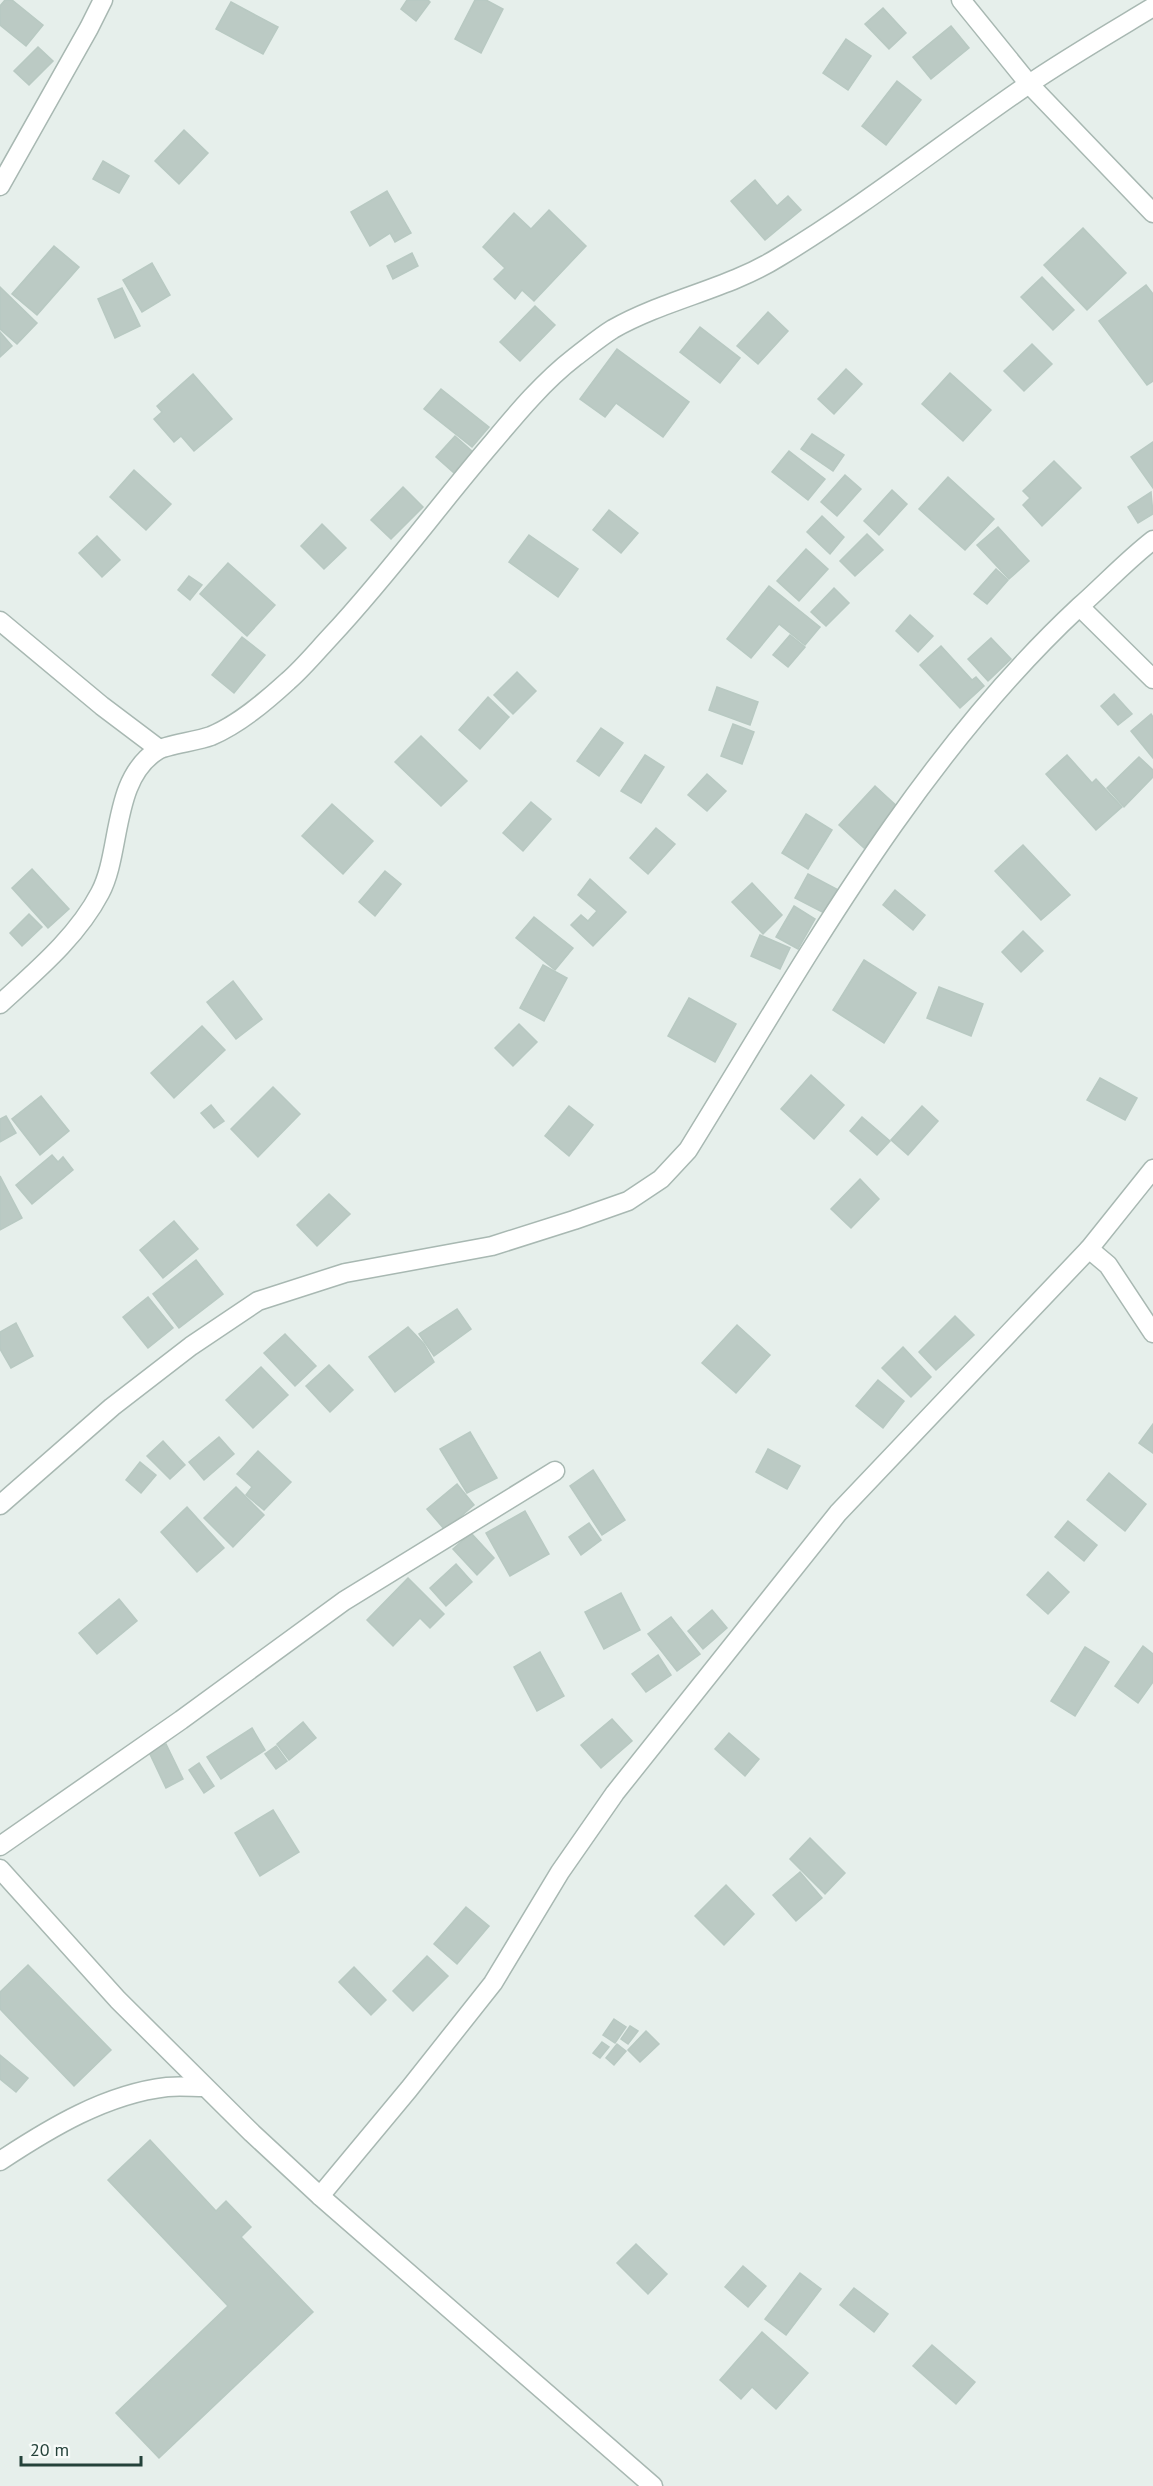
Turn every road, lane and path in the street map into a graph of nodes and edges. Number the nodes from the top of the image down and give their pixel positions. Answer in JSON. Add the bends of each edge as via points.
{"nodes":[{"id":1,"x":103,"y":0,"type":"edge"},
{"id":2,"x":961,"y":0,"type":"edge"},
{"id":3,"x":1153,"y":7,"type":"edge"},
{"id":4,"x":1029,"y":84,"type":"junction"},
{"id":5,"x":0,"y":186,"type":"edge"},
{"id":6,"x":1153,"y":213,"type":"edge"},
{"id":7,"x":1153,"y":540,"type":"edge"},
{"id":8,"x":1080,"y":607,"type":"junction"},
{"id":9,"x":0,"y":621,"type":"edge"},
{"id":10,"x":1153,"y":679,"type":"edge"},
{"id":11,"x":159,"y":749,"type":"junction"},
{"id":12,"x":0,"y":1004,"type":"edge"},
{"id":13,"x":1153,"y":1169,"type":"edge"},
{"id":14,"x":1089,"y":1250,"type":"junction"},
{"id":15,"x":1153,"y":1333,"type":"edge"},
{"id":16,"x":555,"y":1471,"type":"dead end"},
{"id":17,"x":0,"y":1505,"type":"edge"},
{"id":18,"x":0,"y":1846,"type":"edge"},
{"id":19,"x":0,"y":1869,"type":"edge"},
{"id":20,"x":204,"y":2087,"type":"junction"},
{"id":21,"x":0,"y":2161,"type":"edge"},
{"id":22,"x":320,"y":2196,"type":"junction"},
{"id":23,"x":653,"y":2486,"type":"edge"}],
"edges":[{"from":1,"to":5,"type":"street"},
{"from":2,"to":4,"type":"street"},
{"from":3,"to":4,"type":"street"},
{"from":4,"to":6,"type":"street"},
{"from":4,"to":11,"type":"street","via":[[866,201],[778,258],[612,330],[571,360],[523,406],[393,566],[291,679],[244,717],[215,734]]},
{"from":7,"to":8,"type":"street","via":[[1119,567]]},
{"from":8,"to":10,"type":"street"},
{"from":8,"to":17,"type":"street","via":[[1050,633],[972,721],[915,794],[688,1150],[661,1179],[628,1201],[492,1246],[345,1273],[258,1301],[112,1407]]},
{"from":9,"to":11,"type":"street"},
{"from":11,"to":12,"type":"street","via":[[139,769],[128,791],[116,826],[103,890],[60,946]]},
{"from":13,"to":14,"type":"street"},
{"from":14,"to":15,"type":"street","via":[[1108,1265]]},
{"from":14,"to":22,"type":"street","via":[[838,1513],[615,1792],[560,1872],[493,1983]]},
{"from":16,"to":18,"type":"street","via":[[344,1601]]},
{"from":19,"to":20,"type":"street","via":[[118,2000]]},
{"from":20,"to":21,"type":"street","via":[[167,2087],[123,2097],[80,2114]]},
{"from":20,"to":22,"type":"street"},
{"from":22,"to":23,"type":"street"}]}
